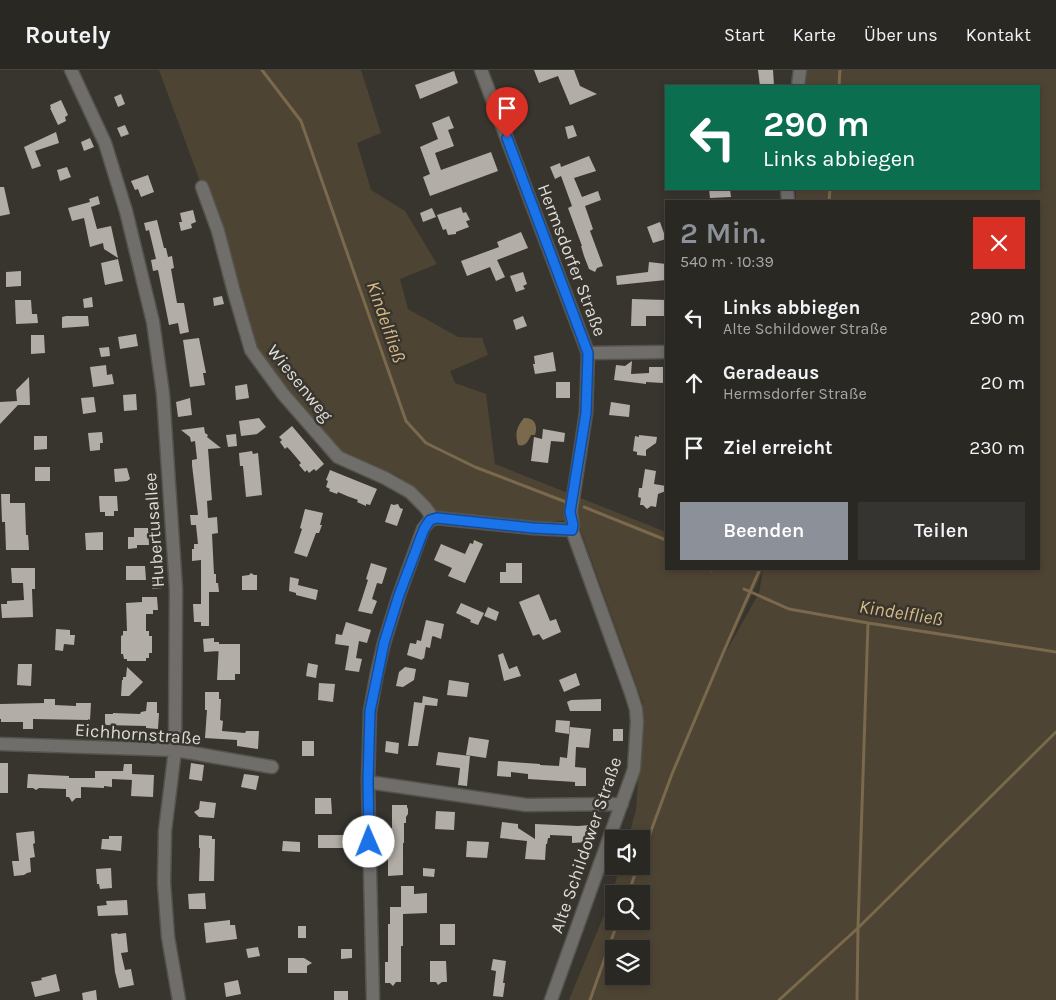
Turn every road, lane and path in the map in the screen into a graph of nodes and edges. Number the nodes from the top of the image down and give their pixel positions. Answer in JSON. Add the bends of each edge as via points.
{"nodes":[{"id":1,"x":71,"y":70,"type":"edge"},
{"id":2,"x":481,"y":70,"type":"edge"},
{"id":3,"x":800,"y":70,"type":"edge"},
{"id":4,"x":798,"y":85,"type":"edge"},
{"id":5,"x":202,"y":187,"type":"dead end"},
{"id":6,"x":665,"y":352,"type":"edge"},
{"id":7,"x":588,"y":353,"type":"junction"},
{"id":8,"x":573,"y":496,"type":"joint"},
{"id":9,"x":430,"y":520,"type":"junction"},
{"id":10,"x":572,"y":530,"type":"junction"},
{"id":11,"x":0,"y":744,"type":"edge"},
{"id":12,"x":175,"y":750,"type":"junction"},
{"id":13,"x":272,"y":768,"type":"dead end"},
{"id":14,"x":368,"y":782,"type":"junction"},
{"id":15,"x":622,"y":804,"type":"junction"},
{"id":16,"x":179,"y":1000,"type":"edge"},
{"id":17,"x":374,"y":1000,"type":"edge"},
{"id":18,"x":551,"y":1000,"type":"edge"}],
"edges":[{"from":1,"to":12,"type":"street","name":"Hubertusallee","via":[[105,143],[126,211],[153,322],[163,394],[176,589]]},
{"from":2,"to":7,"type":"street","name":"Hermsdorfer Straße"},
{"from":3,"to":4,"type":"street"},
{"from":5,"to":9,"type":"street","name":"Wiesenweg","via":[[218,231],[251,350],[283,394],[338,457],[410,492],[425,506]]},
{"from":6,"to":7,"type":"street"},
{"from":7,"to":8,"type":"street","name":"Hermsdorfer Straße","via":[[586,413]]},
{"from":8,"to":10,"type":"street","name":"Alte Schildower Straße","via":[[570,512]]},
{"from":9,"to":10,"type":"street","via":[[445,518]]},
{"from":9,"to":14,"type":"street","via":[[399,595],[384,643],[370,711]]},
{"from":10,"to":15,"type":"street","name":"Alte Schildower Straße","via":[[636,708],[634,769]]},
{"from":11,"to":12,"type":"street","name":"Eichhornstraße"},
{"from":12,"to":13,"type":"street","name":"Eichhornstraße"},
{"from":12,"to":16,"type":"street","name":"Hubertusallee","via":[[165,831],[164,883],[168,937]]},
{"from":14,"to":15,"type":"street","via":[[526,805]]},
{"from":14,"to":17,"type":"street"},
{"from":15,"to":18,"type":"street","name":"Alte Schildower Straße"}]}
